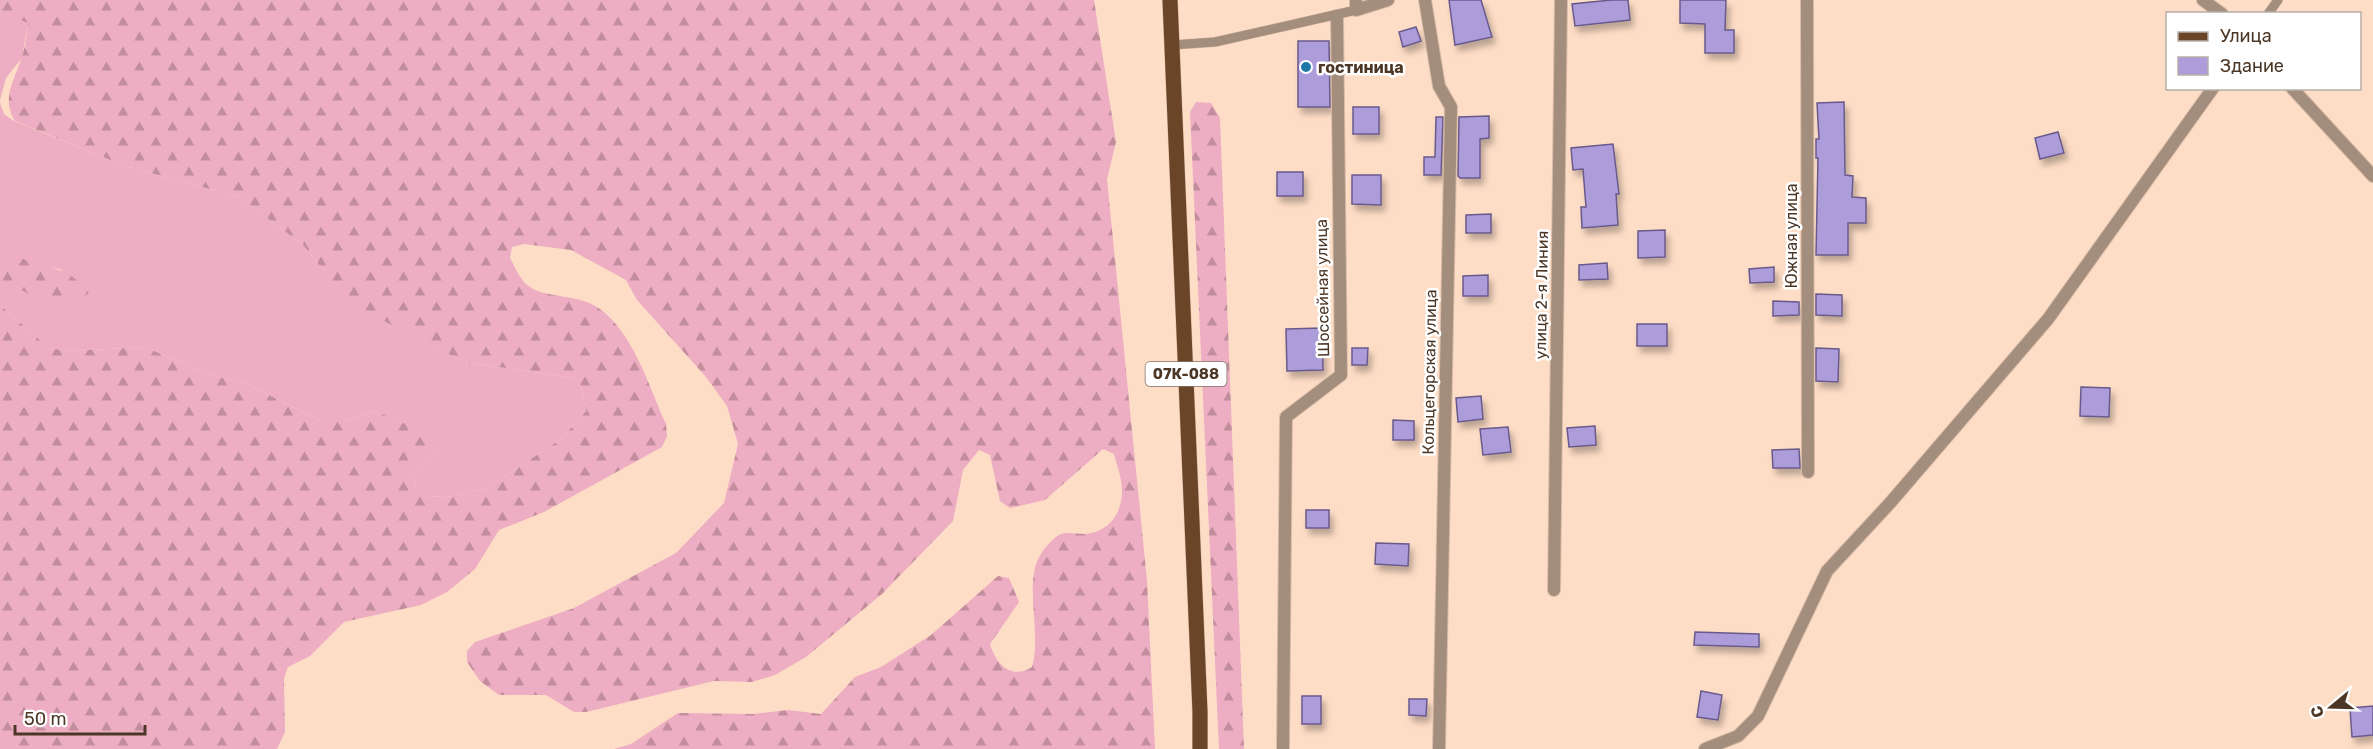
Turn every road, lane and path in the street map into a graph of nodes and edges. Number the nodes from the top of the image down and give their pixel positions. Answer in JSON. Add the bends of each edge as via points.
{"nodes":[{"id":1,"x":1170,"y":0,"type":"edge"},
{"id":2,"x":1388,"y":0,"type":"edge"},
{"id":3,"x":1425,"y":0,"type":"edge"},
{"id":4,"x":1561,"y":0,"type":"edge"},
{"id":5,"x":1807,"y":0,"type":"edge"},
{"id":6,"x":2204,"y":0,"type":"edge"},
{"id":7,"x":1356,"y":5,"type":"edge"},
{"id":8,"x":2219,"y":12,"type":"edge"},
{"id":9,"x":1337,"y":16,"type":"junction"},
{"id":10,"x":1172,"y":45,"type":"junction"},
{"id":11,"x":2212,"y":90,"type":"edge"},
{"id":12,"x":2294,"y":90,"type":"edge"},
{"id":13,"x":2373,"y":176,"type":"edge"},
{"id":14,"x":1808,"y":472,"type":"dead end"},
{"id":15,"x":1554,"y":590,"type":"dead end"},
{"id":16,"x":1200,"y":749,"type":"edge"},
{"id":17,"x":1283,"y":749,"type":"edge"},
{"id":18,"x":1439,"y":749,"type":"edge"},
{"id":19,"x":1705,"y":749,"type":"edge"}],
"edges":[{"from":1,"to":10,"type":"main road","number":"07К-088"},
{"from":2,"to":7,"type":"street"},
{"from":3,"to":18,"type":"street","name":"Кольцегорская улица","via":[[1439,86],[1451,107]]},
{"from":4,"to":15,"type":"street","name":"улица 2-я Линия"},
{"from":5,"to":14,"type":"street","name":"Южная улица"},
{"from":6,"to":8,"type":"street"},
{"from":7,"to":9,"type":"lane"},
{"from":9,"to":10,"type":"lane","via":[[1215,42]]},
{"from":9,"to":17,"type":"street","name":"Шоссейная улица","via":[[1341,375],[1286,417]]},
{"from":10,"to":16,"type":"main road","number":"07К-088"},
{"from":11,"to":19,"type":"street","via":[[2048,319],[1827,571],[1758,716],[1738,736]]},
{"from":12,"to":13,"type":"street"}]}
